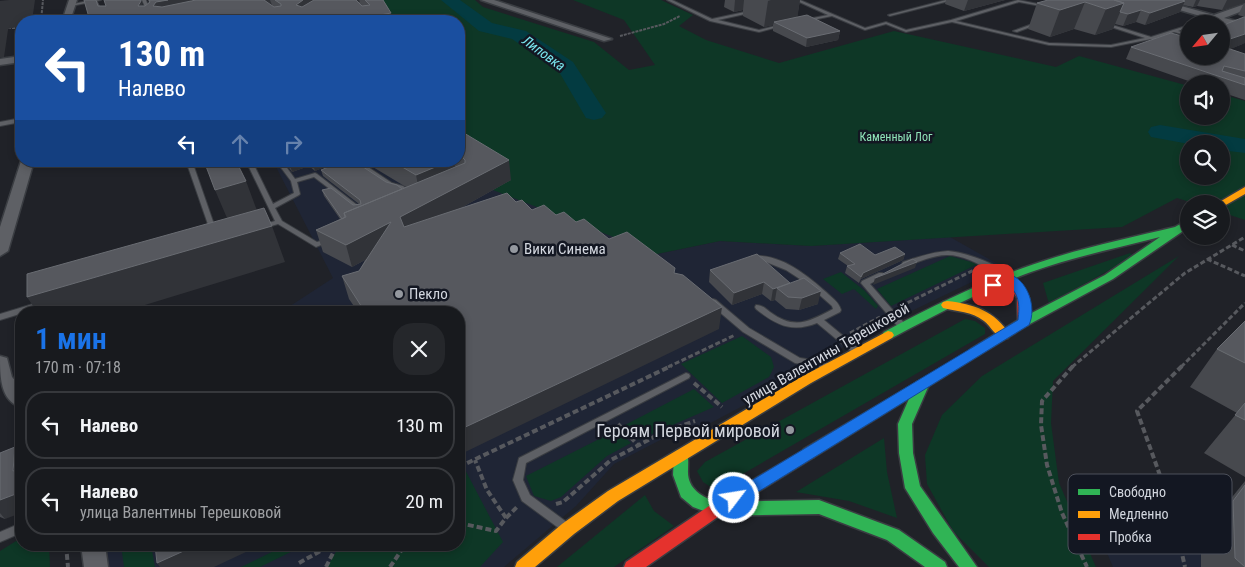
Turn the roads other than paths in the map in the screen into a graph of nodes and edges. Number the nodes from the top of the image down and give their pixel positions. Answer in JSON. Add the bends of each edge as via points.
{"nodes":[{"id":1,"x":101,"y":0,"type":"edge"},
{"id":2,"x":144,"y":0,"type":"edge"},
{"id":3,"x":485,"y":0,"type":"edge"},
{"id":4,"x":669,"y":0,"type":"edge"},
{"id":5,"x":798,"y":0,"type":"edge"},
{"id":6,"x":950,"y":0,"type":"edge"},
{"id":7,"x":1149,"y":0,"type":"edge"},
{"id":8,"x":72,"y":2,"type":"edge"},
{"id":9,"x":790,"y":3,"type":"dead end"},
{"id":10,"x":105,"y":7,"type":"edge"},
{"id":11,"x":1056,"y":7,"type":"edge"},
{"id":12,"x":1244,"y":8,"type":"edge"},
{"id":13,"x":763,"y":9,"type":"dead end"},
{"id":14,"x":890,"y":14,"type":"dead end"},
{"id":15,"x":68,"y":15,"type":"edge"},
{"id":16,"x":151,"y":15,"type":"edge"},
{"id":17,"x":832,"y":15,"type":"junction"},
{"id":18,"x":1203,"y":15,"type":"edge"},
{"id":19,"x":1223,"y":15,"type":"edge"},
{"id":20,"x":711,"y":20,"type":"junction"},
{"id":21,"x":952,"y":21,"type":"junction"},
{"id":22,"x":1043,"y":22,"type":"dead end"},
{"id":23,"x":1230,"y":22,"type":"edge"},
{"id":24,"x":796,"y":23,"type":"edge"},
{"id":25,"x":1102,"y":23,"type":"edge"},
{"id":26,"x":786,"y":25,"type":"edge"},
{"id":27,"x":1245,"y":26,"type":"edge"},
{"id":28,"x":1180,"y":29,"type":"edge"},
{"id":29,"x":1016,"y":31,"type":"dead end"},
{"id":30,"x":1174,"y":31,"type":"junction"},
{"id":31,"x":1180,"y":33,"type":"edge"},
{"id":32,"x":1152,"y":38,"type":"junction"},
{"id":33,"x":607,"y":39,"type":"road end"},
{"id":34,"x":1161,"y":41,"type":"edge"},
{"id":35,"x":15,"y":60,"type":"edge"},
{"id":36,"x":0,"y":62,"type":"edge"},
{"id":37,"x":15,"y":121,"type":"edge"},
{"id":38,"x":0,"y":124,"type":"edge"},
{"id":39,"x":26,"y":167,"type":"edge"},
{"id":40,"x":191,"y":167,"type":"edge"},
{"id":41,"x":252,"y":167,"type":"edge"},
{"id":42,"x":284,"y":167,"type":"edge"},
{"id":43,"x":364,"y":167,"type":"edge"},
{"id":44,"x":324,"y":171,"type":"edge"},
{"id":45,"x":315,"y":174,"type":"junction"},
{"id":46,"x":294,"y":181,"type":"junction"},
{"id":47,"x":1245,"y":190,"type":"edge"},
{"id":48,"x":1230,"y":199,"type":"edge"},
{"id":49,"x":420,"y":201,"type":"edge"},
{"id":50,"x":272,"y":207,"type":"junction"},
{"id":51,"x":358,"y":208,"type":"edge"},
{"id":52,"x":279,"y":222,"type":"junction"},
{"id":53,"x":1180,"y":227,"type":"edge"},
{"id":54,"x":1180,"y":227,"type":"edge"},
{"id":55,"x":252,"y":230,"type":"edge"},
{"id":56,"x":334,"y":238,"type":"edge"},
{"id":57,"x":216,"y":240,"type":"edge"},
{"id":58,"x":1,"y":243,"type":"edge"},
{"id":59,"x":754,"y":258,"type":"edge"},
{"id":60,"x":897,"y":268,"type":"edge"},
{"id":61,"x":889,"y":272,"type":"edge"},
{"id":62,"x":1008,"y":278,"type":"junction"},
{"id":63,"x":708,"y":298,"type":"edge"},
{"id":64,"x":48,"y":302,"type":"edge"},
{"id":65,"x":946,"y":305,"type":"junction"},
{"id":66,"x":35,"y":306,"type":"edge"},
{"id":67,"x":759,"y":306,"type":"dead end"},
{"id":68,"x":15,"y":312,"type":"edge"},
{"id":69,"x":0,"y":317,"type":"edge"},
{"id":70,"x":818,"y":320,"type":"junction"},
{"id":71,"x":1024,"y":322,"type":"junction"},
{"id":72,"x":902,"y":326,"type":"junction"},
{"id":73,"x":1004,"y":335,"type":"junction"},
{"id":74,"x":857,"y":352,"type":"junction"},
{"id":75,"x":0,"y":363,"type":"edge"},
{"id":76,"x":832,"y":366,"type":"junction"},
{"id":77,"x":686,"y":376,"type":"road end"},
{"id":78,"x":922,"y":384,"type":"junction"},
{"id":79,"x":15,"y":393,"type":"edge"},
{"id":80,"x":681,"y":455,"type":"junction"},
{"id":81,"x":717,"y":509,"type":"junction"},
{"id":82,"x":568,"y":529,"type":"junction"},
{"id":83,"x":15,"y":531,"type":"edge"},
{"id":84,"x":0,"y":537,"type":"edge"},
{"id":85,"x":94,"y":551,"type":"edge"},
{"id":86,"x":96,"y":567,"type":"edge"},
{"id":87,"x":523,"y":567,"type":"edge"},
{"id":88,"x":632,"y":567,"type":"edge"},
{"id":89,"x":939,"y":567,"type":"edge"},
{"id":90,"x":969,"y":567,"type":"edge"}],
"edges":[{"from":1,"to":8,"type":"lane"},
{"from":1,"to":10,"type":"lane"},
{"from":2,"to":16,"type":"lane"},
{"from":3,"to":33,"type":"street"},
{"from":4,"to":20,"type":"lane"},
{"from":5,"to":9,"type":"lane"},
{"from":5,"to":17,"type":"lane"},
{"from":6,"to":14,"type":"lane"},
{"from":7,"to":18,"type":"street"},
{"from":8,"to":15,"type":"street"},
{"from":11,"to":21,"type":"lane","via":[[1019,1]]},
{"from":12,"to":19,"type":"street"},
{"from":13,"to":20,"type":"lane"},
{"from":17,"to":21,"type":"lane","via":[[865,29],[886,23],[906,31]]},
{"from":17,"to":24,"type":"lane"},
{"from":20,"to":26,"type":"lane","via":[[759,30]]},
{"from":21,"to":32,"type":"lane","via":[[1049,44],[1111,46]]},
{"from":22,"to":29,"type":"lane"},
{"from":23,"to":27,"type":"street"},
{"from":25,"to":32,"type":"lane"},
{"from":28,"to":30,"type":"lane"},
{"from":30,"to":31,"type":"lane"},
{"from":30,"to":32,"type":"lane"},
{"from":32,"to":34,"type":"lane"},
{"from":35,"to":36,"type":"street"},
{"from":37,"to":38,"type":"lane"},
{"from":39,"to":58,"type":"street"},
{"from":40,"to":57,"type":"lane"},
{"from":41,"to":50,"type":"lane"},
{"from":42,"to":46,"type":"lane"},
{"from":43,"to":49,"type":"lane"},
{"from":44,"to":45,"type":"lane"},
{"from":45,"to":46,"type":"lane"},
{"from":45,"to":51,"type":"lane"},
{"from":46,"to":50,"type":"lane","via":[[297,194]]},
{"from":47,"to":48,"type":"main road"},
{"from":50,"to":52,"type":"lane"},
{"from":52,"to":55,"type":"lane"},
{"from":52,"to":56,"type":"lane","via":[[316,245]]},
{"from":53,"to":62,"type":"main road","name":"улица Валентины Терешковой","via":[[1057,260]]},
{"from":54,"to":71,"type":"main road","name":"улица Валентины Терешковой","via":[[1109,277]]},
{"from":59,"to":70,"type":"lane","via":[[780,262],[792,268],[836,305],[837,310]]},
{"from":60,"to":62,"type":"lane","via":[[929,254],[951,252],[975,259]]},
{"from":61,"to":72,"type":"lane","via":[[865,283]]},
{"from":62,"to":65,"type":"main road","name":"улица Валентины Терешковой"},
{"from":62,"to":71,"type":"main road","via":[[1020,288],[1026,302]]},
{"from":63,"to":76,"type":"lane","via":[[746,330],[798,361]]},
{"from":64,"to":66,"type":"lane"},
{"from":65,"to":72,"type":"main road","name":"улица Валентины Терешковой"},
{"from":65,"to":73,"type":"main road","via":[[979,310],[997,323]]},
{"from":67,"to":70,"type":"lane","via":[[774,320],[791,326],[806,326]]},
{"from":68,"to":69,"type":"lane"},
{"from":70,"to":74,"type":"lane"},
{"from":71,"to":73,"type":"main road","name":"улица Валентины Терешковой"},
{"from":72,"to":74,"type":"main road","name":"улица Валентины Терешковой"},
{"from":73,"to":78,"type":"main road","name":"улица Валентины Терешковой"},
{"from":74,"to":76,"type":"main road","name":"улица Валентины Терешковой"},
{"from":75,"to":79,"type":"street","via":[[3,379]]},
{"from":76,"to":80,"type":"main road","name":"улица Валентины Терешковой"},
{"from":77,"to":82,"type":"lane","via":[[522,461],[518,480],[526,498]]},
{"from":78,"to":81,"type":"main road","name":"улица Валентины Терешковой"},
{"from":78,"to":90,"type":"main road","via":[[905,424],[906,453],[913,488],[938,528]]},
{"from":80,"to":81,"type":"main road","via":[[680,475],[686,492],[698,502]]},
{"from":80,"to":82,"type":"main road","name":"улица Валентины Терешковой","via":[[612,496]]},
{"from":81,"to":88,"type":"main road","name":"улица Валентины Терешковой"},
{"from":81,"to":89,"type":"main road","via":[[819,507],[893,535]]},
{"from":82,"to":87,"type":"main road","name":"улица Валентины Терешковой"},
{"from":83,"to":84,"type":"lane"},
{"from":85,"to":86,"type":"street"}]}
